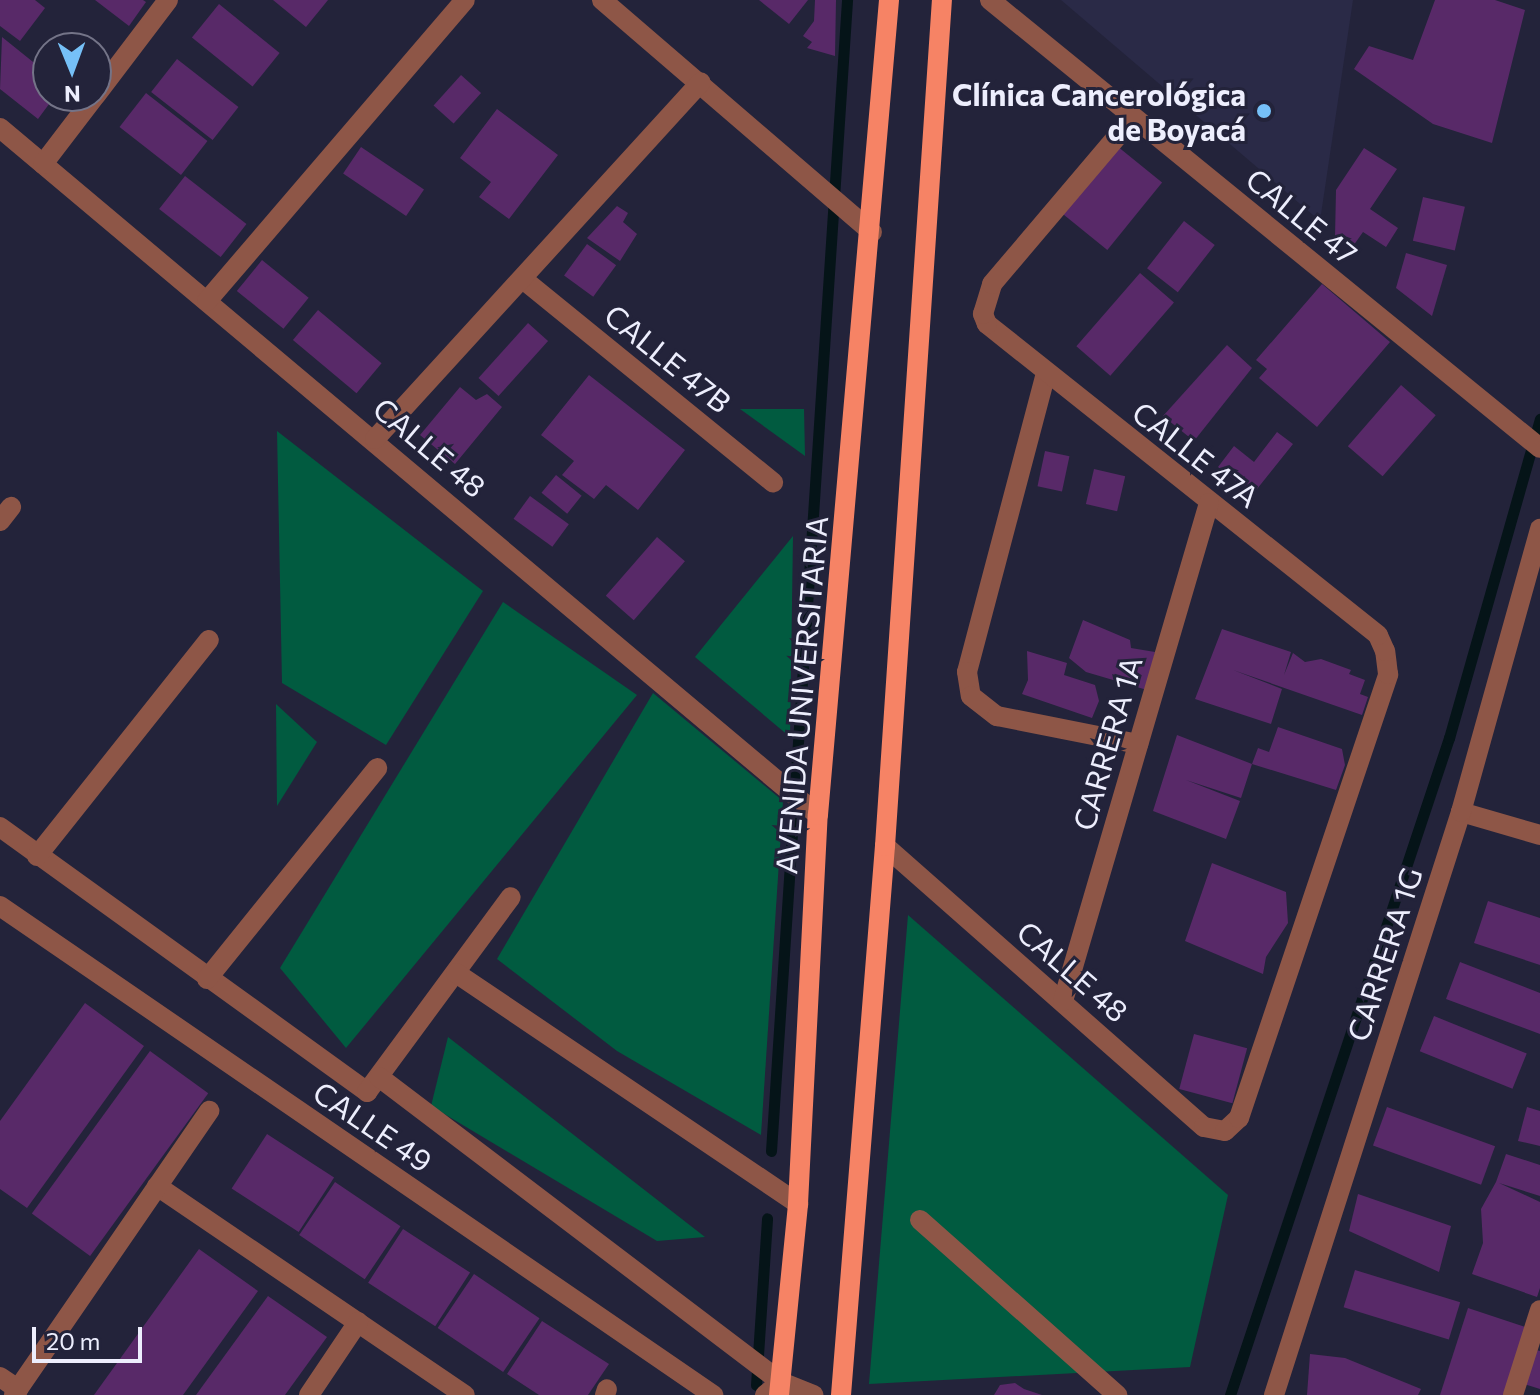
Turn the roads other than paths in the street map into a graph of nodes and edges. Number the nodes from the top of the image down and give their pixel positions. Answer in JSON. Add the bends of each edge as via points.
{"nodes":[{"id":1,"x":168,"y":0,"type":"edge"},
{"id":2,"x":465,"y":0,"type":"edge"},
{"id":3,"x":602,"y":0,"type":"edge"},
{"id":4,"x":889,"y":0,"type":"edge"},
{"id":5,"x":942,"y":0,"type":"edge"},
{"id":6,"x":990,"y":0,"type":"edge"},
{"id":7,"x":112,"y":74,"type":"edge"},
{"id":8,"x":701,"y":82,"type":"junction"},
{"id":9,"x":83,"y":112,"type":"edge"},
{"id":10,"x":1133,"y":118,"type":"junction"},
{"id":11,"x":0,"y":128,"type":"edge"},
{"id":12,"x":43,"y":164,"type":"junction"},
{"id":13,"x":872,"y":232,"type":"junction"},
{"id":14,"x":524,"y":280,"type":"junction"},
{"id":15,"x":207,"y":301,"type":"junction"},
{"id":16,"x":1046,"y":373,"type":"junction"},
{"id":17,"x":375,"y":439,"type":"junction"},
{"id":18,"x":1540,"y":448,"type":"edge"},
{"id":19,"x":773,"y":482,"type":"dead end"},
{"id":20,"x":1209,"y":503,"type":"junction"},
{"id":21,"x":1540,"y":529,"type":"edge"},
{"id":22,"x":209,"y":640,"type":"dead end"},
{"id":23,"x":1138,"y":744,"type":"junction"},
{"id":24,"x":377,"y":768,"type":"dead end"},
{"id":25,"x":1461,"y":812,"type":"junction"},
{"id":26,"x":818,"y":815,"type":"junction"},
{"id":27,"x":0,"y":827,"type":"edge"},
{"id":28,"x":1540,"y":835,"type":"edge"},
{"id":29,"x":885,"y":846,"type":"junction"},
{"id":30,"x":37,"y":856,"type":"junction"},
{"id":31,"x":511,"y":897,"type":"dead end"},
{"id":32,"x":0,"y":906,"type":"edge"},
{"id":33,"x":456,"y":973,"type":"junction"},
{"id":34,"x":207,"y":979,"type":"junction"},
{"id":35,"x":1063,"y":1001,"type":"junction"},
{"id":36,"x":379,"y":1077,"type":"junction"},
{"id":37,"x":209,"y":1111,"type":"dead end"},
{"id":38,"x":1225,"y":1131,"type":"joint"},
{"id":39,"x":157,"y":1186,"type":"junction"},
{"id":40,"x":798,"y":1204,"type":"junction"},
{"id":41,"x":920,"y":1220,"type":"dead end"},
{"id":42,"x":1540,"y":1310,"type":"edge"},
{"id":43,"x":358,"y":1322,"type":"junction"},
{"id":44,"x":0,"y":1377,"type":"edge"},
{"id":45,"x":775,"y":1391,"type":"edge"},
{"id":46,"x":16,"y":1392,"type":"edge"},
{"id":47,"x":309,"y":1395,"type":"edge"},
{"id":48,"x":465,"y":1395,"type":"edge"},
{"id":49,"x":713,"y":1395,"type":"edge"},
{"id":50,"x":813,"y":1395,"type":"edge"},
{"id":51,"x":841,"y":1395,"type":"edge"},
{"id":52,"x":1117,"y":1395,"type":"edge"},
{"id":53,"x":1274,"y":1395,"type":"edge"},
{"id":54,"x":1513,"y":1395,"type":"edge"}],
"edges":[{"from":1,"to":7,"type":"street"},
{"from":2,"to":15,"type":"street"},
{"from":3,"to":8,"type":"street"},
{"from":4,"to":13,"type":"main road","name":"AVENIDA UNIVERSITARIA"},
{"from":5,"to":29,"type":"main road"},
{"from":6,"to":10,"type":"street","name":"CALLE 47"},
{"from":8,"to":13,"type":"street"},
{"from":8,"to":14,"type":"street"},
{"from":9,"to":12,"type":"street"},
{"from":10,"to":16,"type":"street","name":"CALLE 47A","via":[[992,284],[983,314],[987,324]]},
{"from":10,"to":18,"type":"street","name":"CALLE 47"},
{"from":11,"to":12,"type":"street","name":"CALLE 48"},
{"from":12,"to":15,"type":"street","name":"CALLE 48"},
{"from":13,"to":26,"type":"main road","name":"AVENIDA UNIVERSITARIA"},
{"from":14,"to":17,"type":"street"},
{"from":14,"to":19,"type":"street","name":"CALLE 47B"},
{"from":15,"to":17,"type":"street","name":"CALLE 48"},
{"from":16,"to":20,"type":"street","name":"CALLE 47A"},
{"from":16,"to":23,"type":"street","via":[[967,672],[971,696],[997,716]]},
{"from":17,"to":26,"type":"street","name":"CALLE 48"},
{"from":20,"to":23,"type":"street","name":"CARRERA 1A"},
{"from":20,"to":38,"type":"street","name":"CALLE 47A","via":[[1378,635],[1388,674],[1239,1118]]},
{"from":21,"to":25,"type":"street","name":"CARRERA 1G"},
{"from":22,"to":30,"type":"street"},
{"from":23,"to":35,"type":"street","name":"CARRERA 1A"},
{"from":24,"to":34,"type":"street"},
{"from":25,"to":28,"type":"street"},
{"from":25,"to":53,"type":"street","name":"CARRERA 1G"},
{"from":26,"to":40,"type":"main road","name":"AVENIDA UNIVERSITARIA"},
{"from":27,"to":30,"type":"street"},
{"from":29,"to":35,"type":"street","name":"CALLE 48"},
{"from":29,"to":51,"type":"main road"},
{"from":30,"to":34,"type":"street"},
{"from":31,"to":33,"type":"street"},
{"from":32,"to":49,"type":"street","name":"CALLE 49"},
{"from":33,"to":36,"type":"street"},
{"from":33,"to":40,"type":"street"},
{"from":34,"to":36,"type":"street","via":[[367,1092]]},
{"from":35,"to":38,"type":"street","name":"CALLE 48","via":[[1204,1127]]},
{"from":36,"to":45,"type":"street"},
{"from":37,"to":39,"type":"street"},
{"from":39,"to":43,"type":"street"},
{"from":39,"to":46,"type":"street"},
{"from":40,"to":45,"type":"main road","name":"AVENIDA UNIVERSITARIA"},
{"from":41,"to":52,"type":"street"},
{"from":42,"to":54,"type":"street"},
{"from":43,"to":47,"type":"street"},
{"from":43,"to":48,"type":"street"},
{"from":44,"to":46,"type":"street"},
{"from":45,"to":50,"type":"street"}]}
